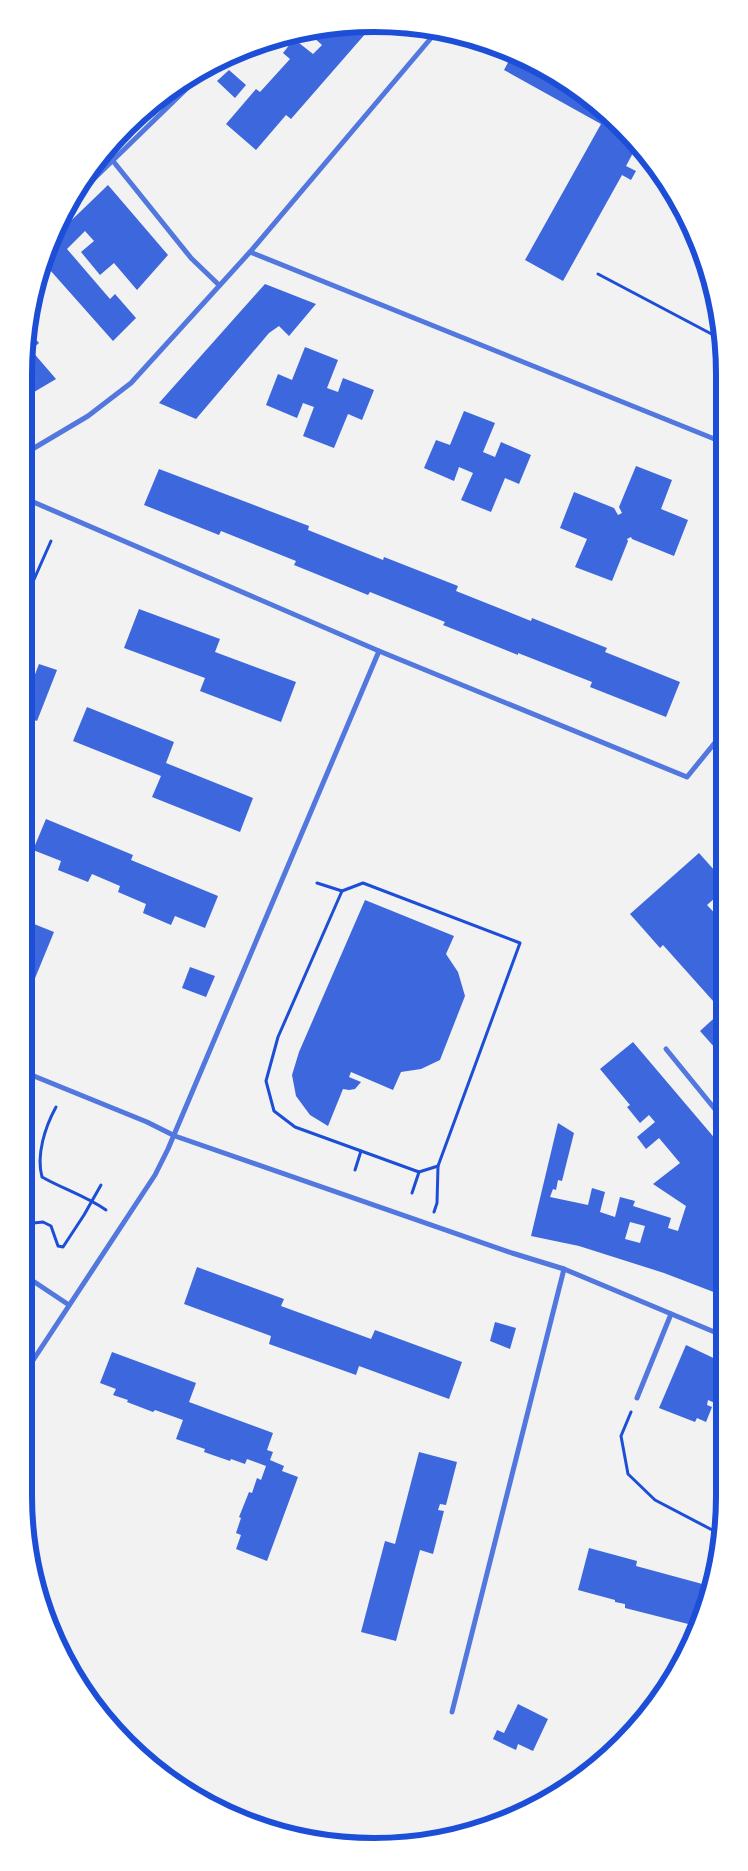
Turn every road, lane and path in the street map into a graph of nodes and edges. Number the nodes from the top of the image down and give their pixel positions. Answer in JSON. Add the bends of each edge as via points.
{"nodes":[{"id":1,"x":432,"y":37,"type":"edge"},
{"id":2,"x":188,"y":87,"type":"edge"},
{"id":3,"x":113,"y":161,"type":"junction"},
{"id":4,"x":92,"y":181,"type":"edge"},
{"id":5,"x":250,"y":252,"type":"junction"},
{"id":6,"x":598,"y":274,"type":"dead end"},
{"id":7,"x":219,"y":285,"type":"junction"},
{"id":8,"x":714,"y":335,"type":"edge"},
{"id":9,"x":716,"y":440,"type":"edge"},
{"id":10,"x":32,"y":449,"type":"edge"},
{"id":11,"x":32,"y":501,"type":"edge"},
{"id":12,"x":51,"y":541,"type":"dead end"},
{"id":13,"x":32,"y":584,"type":"edge"},
{"id":14,"x":379,"y":651,"type":"junction"},
{"id":15,"x":716,"y":741,"type":"edge"},
{"id":16,"x":317,"y":883,"type":"dead end"},
{"id":17,"x":342,"y":891,"type":"junction"},
{"id":18,"x":666,"y":1049,"type":"dead end"},
{"id":19,"x":32,"y":1075,"type":"edge"},
{"id":20,"x":56,"y":1107,"type":"dead end"},
{"id":21,"x":716,"y":1110,"type":"edge"},
{"id":22,"x":175,"y":1136,"type":"junction"},
{"id":23,"x":361,"y":1150,"type":"junction"},
{"id":24,"x":438,"y":1166,"type":"junction"},
{"id":25,"x":355,"y":1170,"type":"dead end"},
{"id":26,"x":419,"y":1172,"type":"junction"},
{"id":27,"x":101,"y":1185,"type":"dead end"},
{"id":28,"x":412,"y":1193,"type":"dead end"},
{"id":29,"x":93,"y":1200,"type":"junction"},
{"id":30,"x":106,"y":1210,"type":"dead end"},
{"id":31,"x":32,"y":1223,"type":"edge"},
{"id":32,"x":428,"y":1224,"type":"junction"},
{"id":33,"x":564,"y":1269,"type":"junction"},
{"id":34,"x":32,"y":1280,"type":"edge"},
{"id":35,"x":69,"y":1305,"type":"junction"},
{"id":36,"x":671,"y":1314,"type":"junction"},
{"id":37,"x":716,"y":1333,"type":"edge"},
{"id":38,"x":32,"y":1362,"type":"edge"},
{"id":39,"x":637,"y":1398,"type":"joint"},
{"id":40,"x":714,"y":1531,"type":"edge"},
{"id":41,"x":452,"y":1712,"type":"dead end"}],
"edges":[{"from":1,"to":5,"type":"street"},
{"from":2,"to":3,"type":"street"},
{"from":3,"to":4,"type":"street"},
{"from":3,"to":7,"type":"street","via":[[192,258]]},
{"from":5,"to":7,"type":"street"},
{"from":5,"to":9,"type":"street"},
{"from":6,"to":8,"type":"path"},
{"from":7,"to":10,"type":"street","via":[[131,382],[88,416]]},
{"from":11,"to":14,"type":"street"},
{"from":12,"to":13,"type":"path"},
{"from":14,"to":15,"type":"street","via":[[687,777]]},
{"from":14,"to":22,"type":"street"},
{"from":16,"to":17,"type":"path"},
{"from":17,"to":23,"type":"path","via":[[278,1037],[266,1081],[274,1111],[295,1127]]},
{"from":17,"to":24,"type":"path","via":[[363,883],[520,943]]},
{"from":18,"to":21,"type":"street"},
{"from":19,"to":22,"type":"street"},
{"from":20,"to":29,"type":"path","via":[[40,1154],[42,1177]]},
{"from":22,"to":32,"type":"street"},
{"from":22,"to":35,"type":"street","via":[[155,1175]]},
{"from":23,"to":25,"type":"path"},
{"from":23,"to":26,"type":"path"},
{"from":24,"to":26,"type":"path"},
{"from":24,"to":32,"type":"path","via":[[437,1203]]},
{"from":26,"to":28,"type":"path"},
{"from":27,"to":29,"type":"path"},
{"from":29,"to":30,"type":"path"},
{"from":29,"to":31,"type":"path","via":[[63,1247],[58,1246],[51,1226],[43,1222]]},
{"from":32,"to":33,"type":"street"},
{"from":33,"to":36,"type":"street"},
{"from":33,"to":41,"type":"street"},
{"from":34,"to":35,"type":"street"},
{"from":35,"to":38,"type":"street"},
{"from":36,"to":37,"type":"street"},
{"from":36,"to":39,"type":"street"},
{"from":39,"to":40,"type":"path","via":[[620,1436],[628,1474],[655,1500]]}]}
